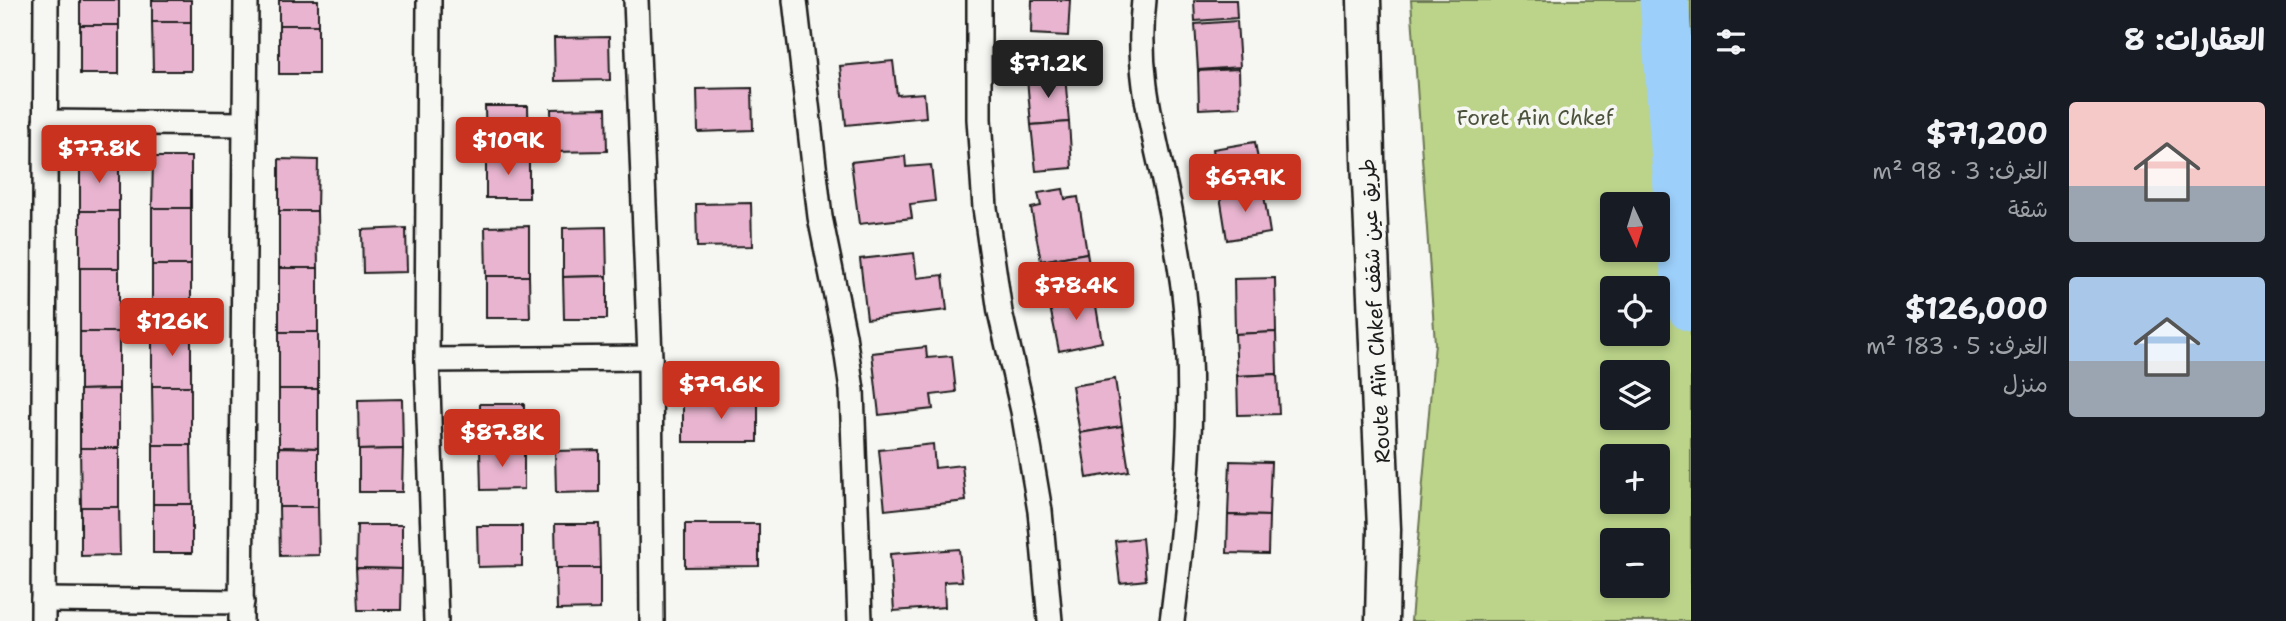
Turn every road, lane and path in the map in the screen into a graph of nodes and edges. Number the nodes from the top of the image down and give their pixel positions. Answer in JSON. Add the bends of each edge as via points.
{"nodes":[{"id":1,"x":46,"y":0,"type":"edge"},
{"id":2,"x":246,"y":0,"type":"edge"},
{"id":3,"x":429,"y":0,"type":"edge"},
{"id":4,"x":636,"y":0,"type":"edge"},
{"id":5,"x":795,"y":0,"type":"edge"},
{"id":6,"x":979,"y":0,"type":"edge"},
{"id":7,"x":1144,"y":0,"type":"edge"},
{"id":8,"x":1364,"y":0,"type":"edge"},
{"id":9,"x":45,"y":122,"type":"junction"},
{"id":10,"x":245,"y":124,"type":"junction"},
{"id":11,"x":650,"y":358,"type":"junction"},
{"id":12,"x":427,"y":360,"type":"junction"},
{"id":13,"x":43,"y":611,"type":"edge"},
{"id":14,"x":241,"y":611,"type":"edge"},
{"id":15,"x":436,"y":621,"type":"edge"},
{"id":16,"x":652,"y":621,"type":"edge"},
{"id":17,"x":860,"y":621,"type":"edge"},
{"id":18,"x":1050,"y":621,"type":"edge"},
{"id":19,"x":1172,"y":621,"type":"edge"},
{"id":20,"x":1382,"y":621,"type":"edge"}],
"edges":[{"from":1,"to":9,"type":"street"},
{"from":2,"to":10,"type":"street"},
{"from":3,"to":12,"type":"street"},
{"from":4,"to":11,"type":"street"},
{"from":5,"to":17,"type":"street","via":[[820,217],[852,390]]},
{"from":6,"to":18,"type":"street","via":[[985,208],[1000,312],[1041,511]]},
{"from":7,"to":19,"type":"street","via":[[1142,80],[1174,229],[1189,364],[1184,533]]},
{"from":8,"to":20,"type":"street","name":"Route Aïn Chkef طريق عين شقف","via":[[1384,529]]},
{"from":9,"to":10,"type":"street"},
{"from":9,"to":13,"type":"street"},
{"from":10,"to":14,"type":"street"},
{"from":11,"to":12,"type":"street"},
{"from":11,"to":16,"type":"street"},
{"from":12,"to":15,"type":"street"},
{"from":13,"to":14,"type":"street"}]}
